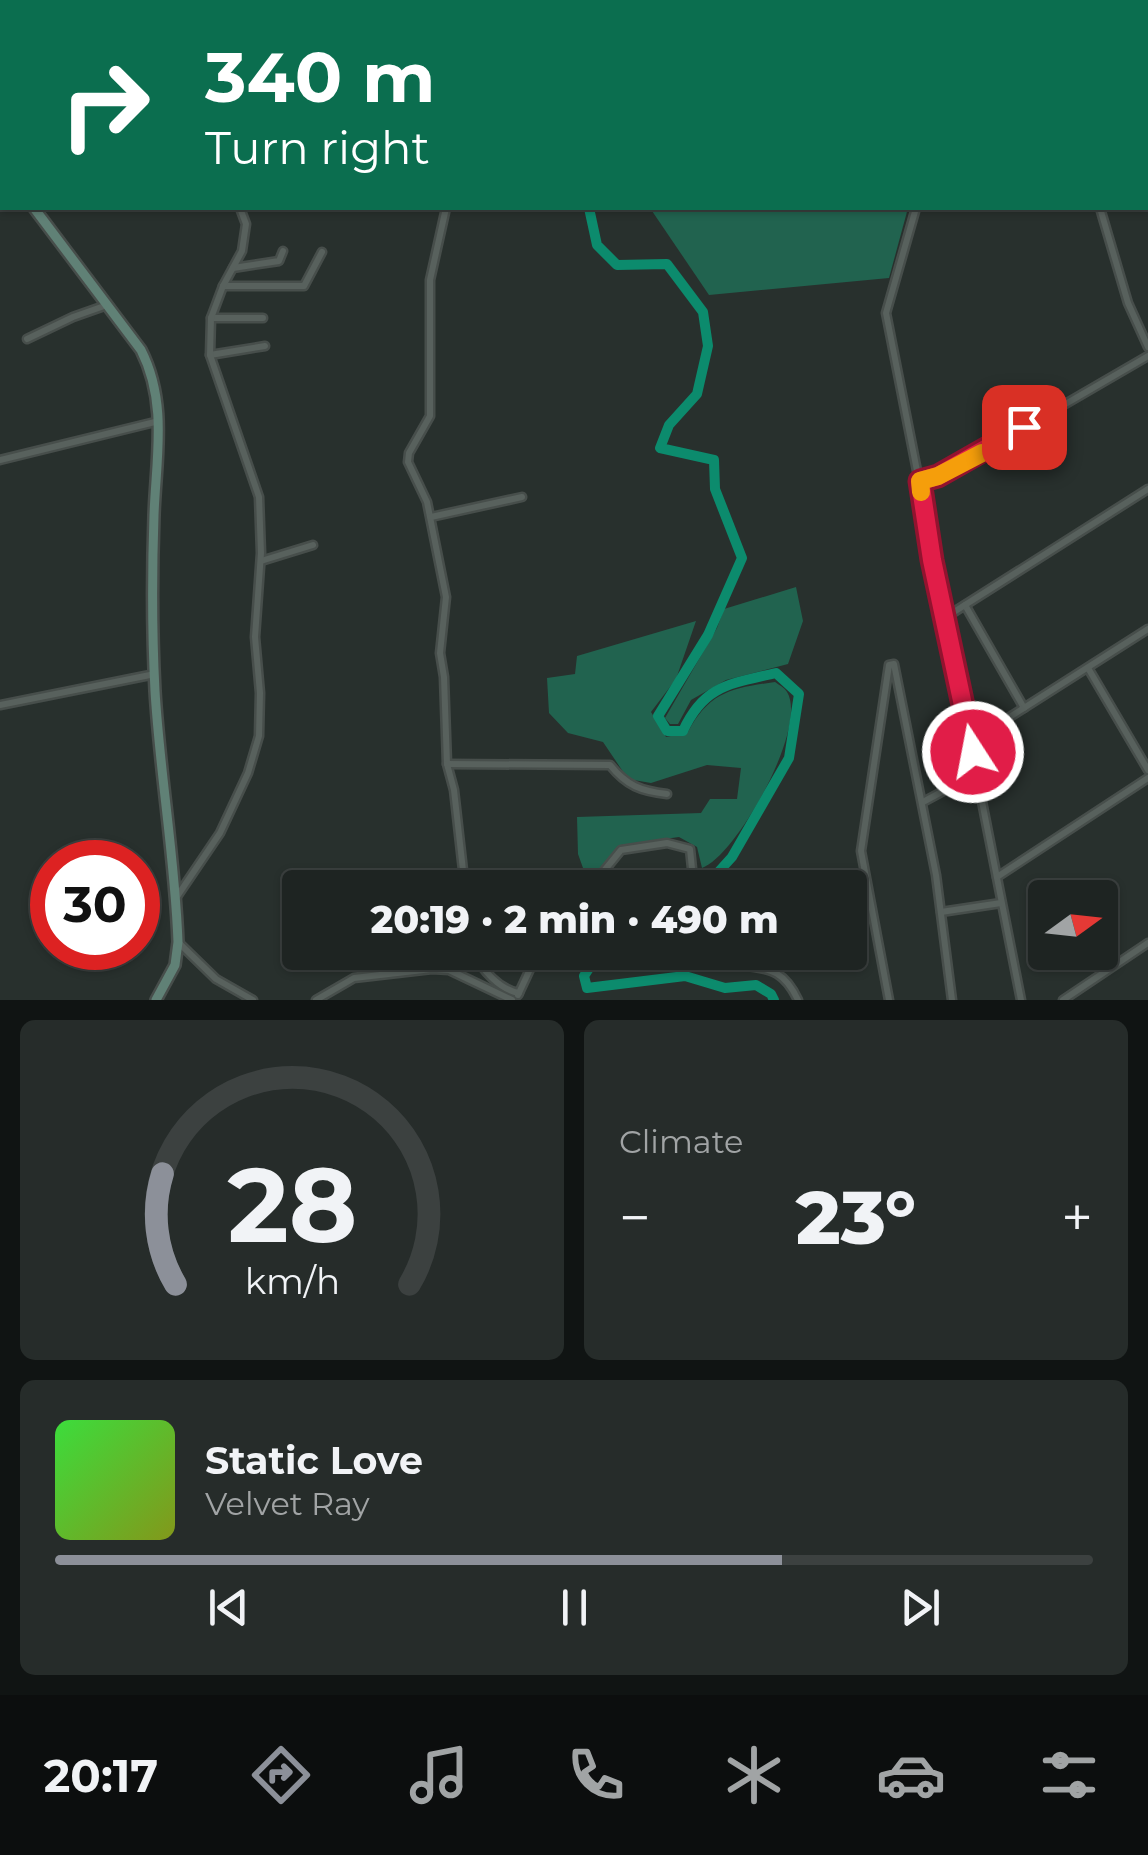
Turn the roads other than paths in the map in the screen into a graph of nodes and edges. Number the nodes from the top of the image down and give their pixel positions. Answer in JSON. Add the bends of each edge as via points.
{"nodes":[{"id":1,"x":36,"y":210,"type":"edge"},
{"id":2,"x":241,"y":210,"type":"edge"},
{"id":3,"x":446,"y":210,"type":"edge"},
{"id":4,"x":915,"y":210,"type":"edge"},
{"id":5,"x":1101,"y":210,"type":"edge"},
{"id":6,"x":282,"y":250,"type":"dead end"},
{"id":7,"x":322,"y":252,"type":"dead end"},
{"id":8,"x":232,"y":268,"type":"junction"},
{"id":9,"x":223,"y":286,"type":"junction"},
{"id":10,"x":107,"y":305,"type":"junction"},
{"id":11,"x":212,"y":318,"type":"junction"},
{"id":12,"x":263,"y":318,"type":"dead end"},
{"id":13,"x":27,"y":339,"type":"dead end"},
{"id":14,"x":265,"y":346,"type":"dead end"},
{"id":15,"x":1148,"y":347,"type":"edge"},
{"id":16,"x":210,"y":355,"type":"junction"},
{"id":17,"x":1148,"y":356,"type":"edge"},
{"id":18,"x":158,"y":421,"type":"junction"},
{"id":19,"x":0,"y":460,"type":"edge"},
{"id":20,"x":920,"y":481,"type":"junction"},
{"id":21,"x":1148,"y":490,"type":"edge"},
{"id":22,"x":522,"y":497,"type":"dead end"},
{"id":23,"x":430,"y":518,"type":"junction"},
{"id":24,"x":313,"y":545,"type":"dead end"},
{"id":25,"x":260,"y":561,"type":"junction"},
{"id":26,"x":965,"y":605,"type":"junction"},
{"id":27,"x":946,"y":617,"type":"junction"},
{"id":28,"x":1148,"y":629,"type":"edge"},
{"id":29,"x":1088,"y":668,"type":"junction"},
{"id":30,"x":154,"y":674,"type":"junction"},
{"id":31,"x":0,"y":705,"type":"edge"},
{"id":32,"x":1024,"y":708,"type":"junction"},
{"id":33,"x":972,"y":742,"type":"junction"},
{"id":34,"x":447,"y":764,"type":"junction"},
{"id":35,"x":1148,"y":770,"type":"edge"},
{"id":36,"x":976,"y":774,"type":"junction"},
{"id":37,"x":1148,"y":778,"type":"edge"},
{"id":38,"x":667,"y":794,"type":"dead end"},
{"id":39,"x":922,"y":802,"type":"junction"},
{"id":40,"x":463,"y":870,"type":"edge"},
{"id":41,"x":605,"y":870,"type":"edge"},
{"id":42,"x":692,"y":870,"type":"edge"},
{"id":43,"x":997,"y":878,"type":"junction"},
{"id":44,"x":175,"y":898,"type":"junction"},
{"id":45,"x":1001,"y":903,"type":"junction"},
{"id":46,"x":941,"y":912,"type":"junction"},
{"id":47,"x":178,"y":942,"type":"junction"},
{"id":48,"x":1148,"y":943,"type":"edge"},
{"id":49,"x":485,"y":970,"type":"edge"},
{"id":50,"x":529,"y":970,"type":"edge"},
{"id":51,"x":767,"y":970,"type":"edge"},
{"id":52,"x":516,"y":998,"type":"edge"},
{"id":53,"x":156,"y":1000,"type":"edge"},
{"id":54,"x":253,"y":1000,"type":"edge"},
{"id":55,"x":316,"y":1000,"type":"edge"},
{"id":56,"x":798,"y":1000,"type":"edge"},
{"id":57,"x":889,"y":1000,"type":"edge"},
{"id":58,"x":952,"y":1000,"type":"edge"},
{"id":59,"x":1020,"y":1000,"type":"edge"},
{"id":60,"x":1062,"y":1000,"type":"edge"}],
"edges":[{"from":1,"to":10,"type":"street"},
{"from":2,"to":8,"type":"street","via":[[242,251]]},
{"from":3,"to":23,"type":"street","via":[[430,280],[430,416],[408,462]]},
{"from":4,"to":20,"type":"street","via":[[886,313]]},
{"from":5,"to":15,"type":"street"},
{"from":6,"to":8,"type":"street","via":[[280,261]]},
{"from":7,"to":9,"type":"street","via":[[304,286]]},
{"from":8,"to":9,"type":"street"},
{"from":9,"to":11,"type":"street"},
{"from":10,"to":13,"type":"street"},
{"from":10,"to":18,"type":"street","via":[[152,372]]},
{"from":11,"to":12,"type":"street"},
{"from":11,"to":16,"type":"street"},
{"from":14,"to":16,"type":"street"},
{"from":16,"to":25,"type":"street","via":[[259,497]]},
{"from":17,"to":20,"type":"street","via":[[988,450]]},
{"from":18,"to":19,"type":"street"},
{"from":18,"to":30,"type":"street"},
{"from":20,"to":27,"type":"street"},
{"from":21,"to":26,"type":"street"},
{"from":22,"to":23,"type":"street"},
{"from":23,"to":34,"type":"street","via":[[446,597],[440,653]]},
{"from":24,"to":25,"type":"street"},
{"from":25,"to":44,"type":"street","via":[[255,752],[220,833]]},
{"from":26,"to":27,"type":"street"},
{"from":26,"to":32,"type":"street"},
{"from":27,"to":33,"type":"street"},
{"from":28,"to":29,"type":"street"},
{"from":29,"to":32,"type":"street"},
{"from":29,"to":35,"type":"street"},
{"from":30,"to":31,"type":"street"},
{"from":30,"to":44,"type":"street"},
{"from":32,"to":33,"type":"street"},
{"from":33,"to":36,"type":"street"},
{"from":34,"to":38,"type":"street","via":[[610,765],[630,786]]},
{"from":34,"to":40,"type":"street"},
{"from":36,"to":39,"type":"street"},
{"from":36,"to":43,"type":"street"},
{"from":37,"to":43,"type":"street"},
{"from":39,"to":46,"type":"street"},
{"from":39,"to":57,"type":"street","via":[[894,664],[889,665],[861,851]]},
{"from":41,"to":42,"type":"street","via":[[621,850],[667,843],[690,850]]},
{"from":43,"to":45,"type":"street"},
{"from":44,"to":47,"type":"street"},
{"from":45,"to":46,"type":"street"},
{"from":45,"to":59,"type":"street"},
{"from":46,"to":58,"type":"street"},
{"from":47,"to":53,"type":"street","via":[[176,964]]},
{"from":47,"to":54,"type":"street","via":[[216,979]]},
{"from":48,"to":60,"type":"street"},
{"from":49,"to":52,"type":"street"},
{"from":50,"to":52,"type":"street"},
{"from":51,"to":56,"type":"street","via":[[787,980]]},
{"from":52,"to":55,"type":"street","via":[[432,969],[354,978]]}]}
